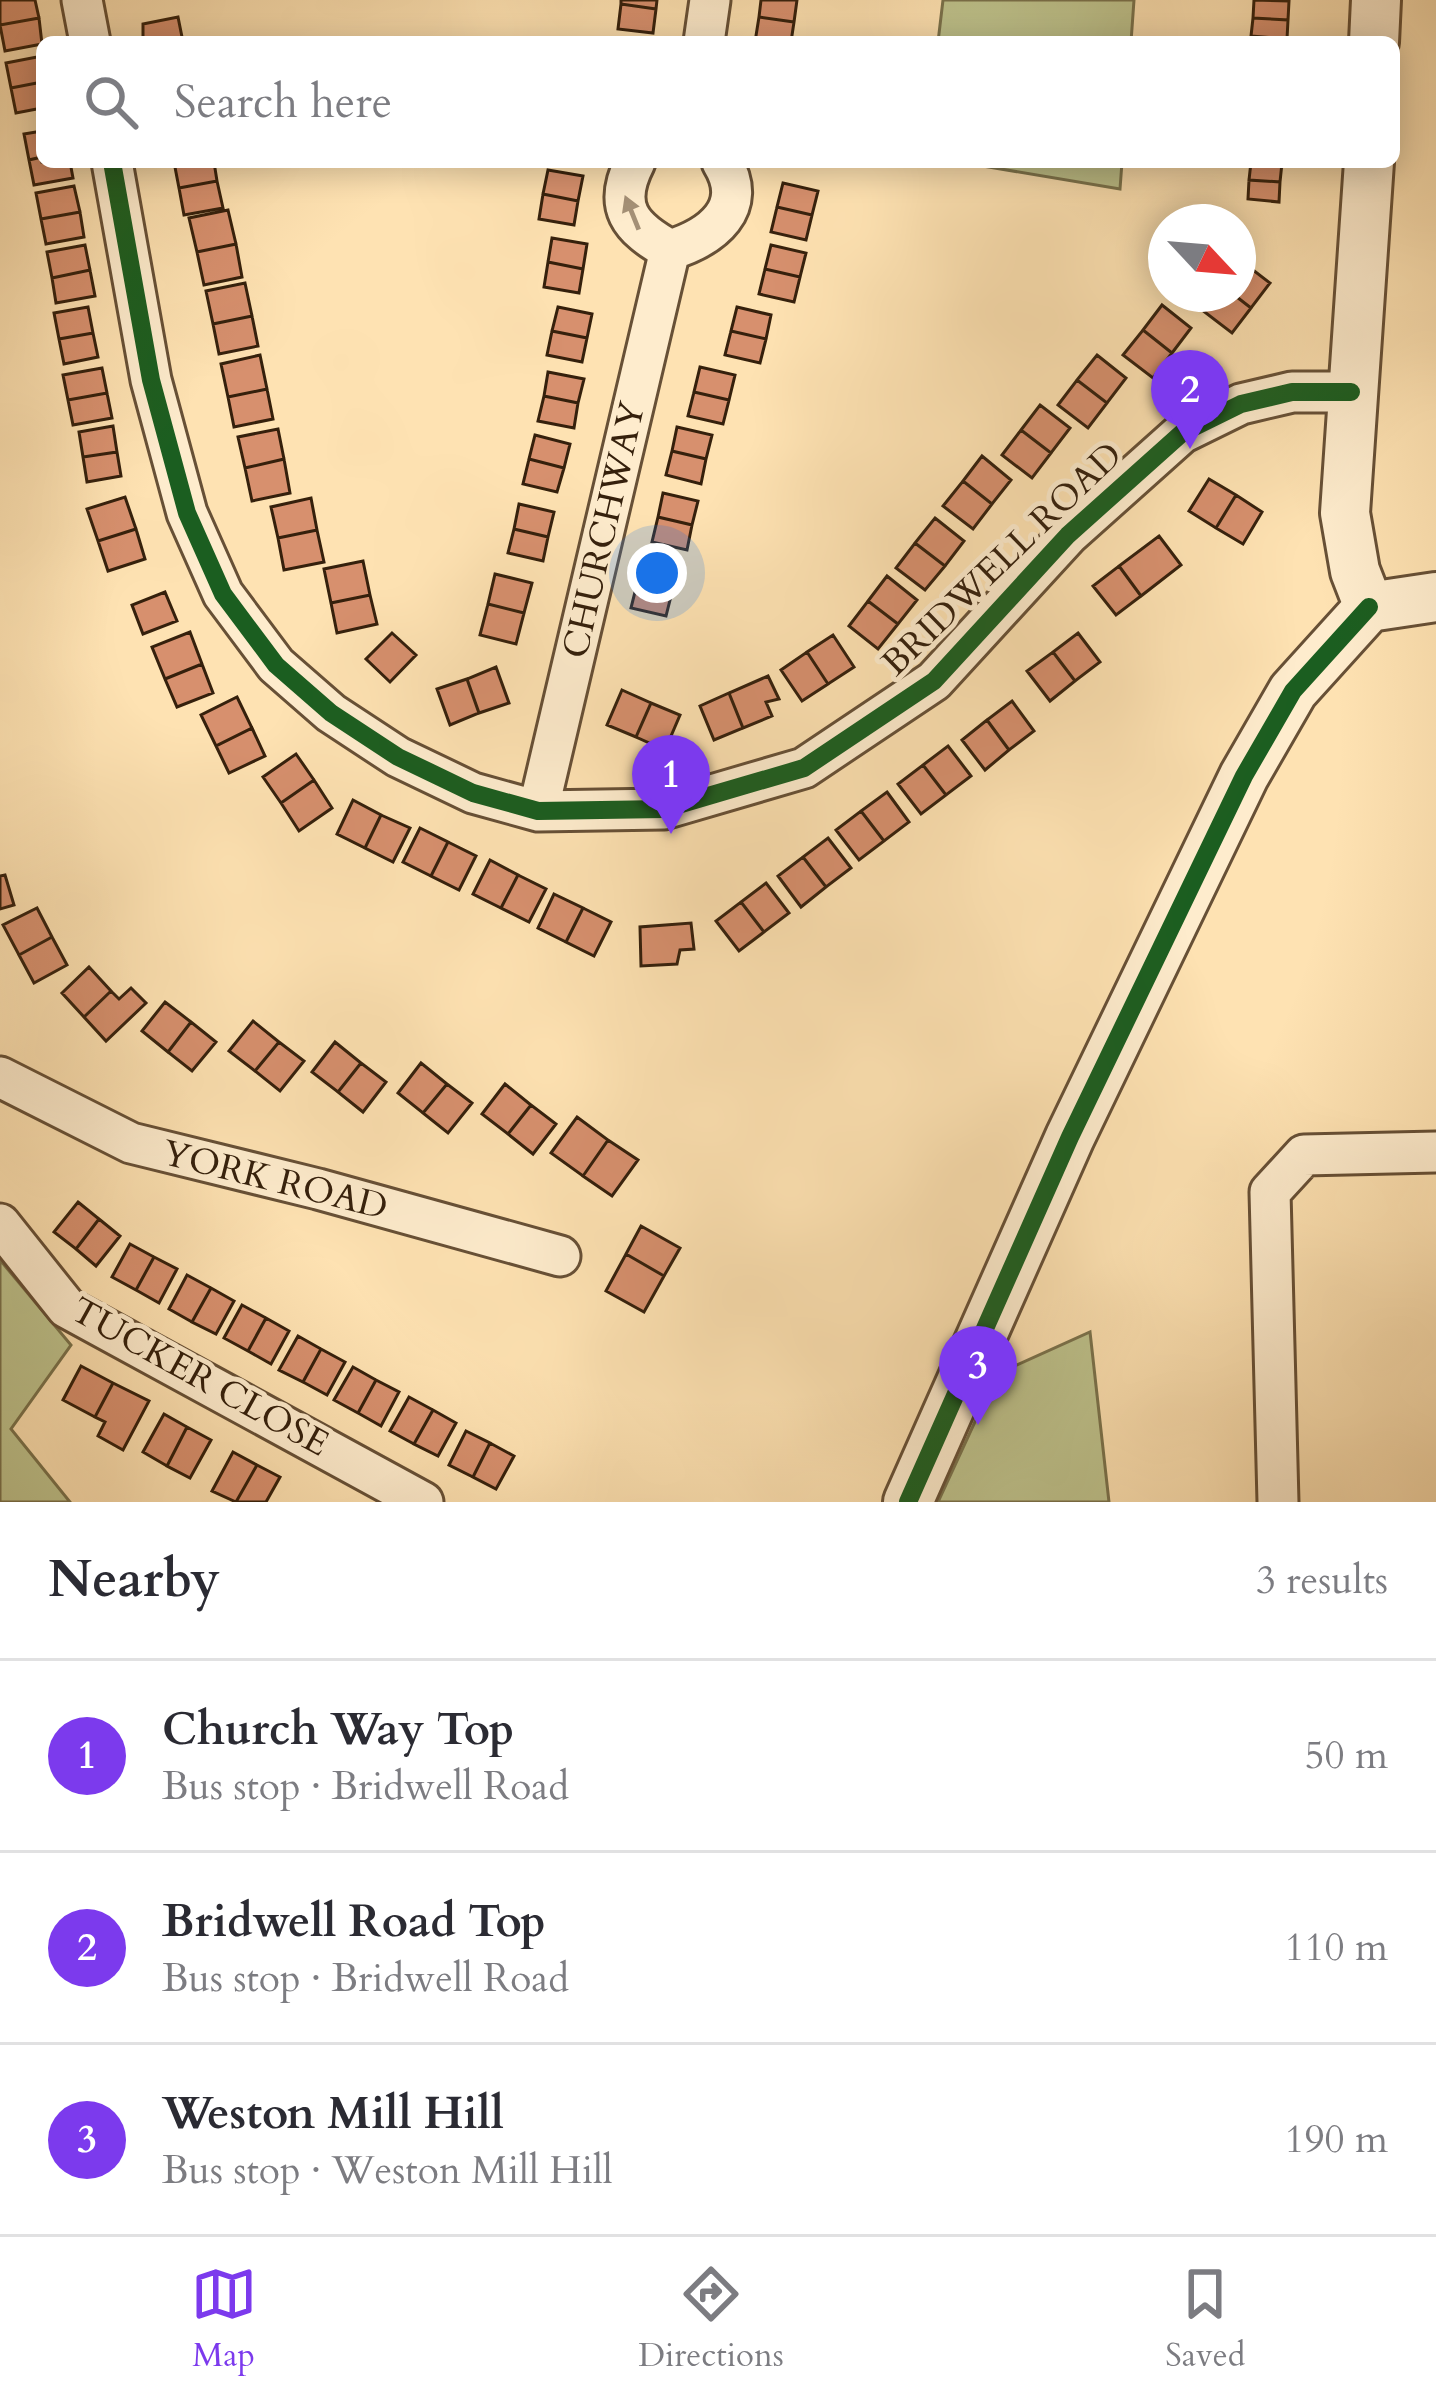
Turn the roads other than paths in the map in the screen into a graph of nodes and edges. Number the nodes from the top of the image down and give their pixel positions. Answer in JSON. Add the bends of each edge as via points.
{"nodes":[{"id":1,"x":82,"y":0,"type":"edge"},
{"id":2,"x":710,"y":0,"type":"edge"},
{"id":3,"x":1376,"y":0,"type":"edge"},
{"id":4,"x":89,"y":36,"type":"edge"},
{"id":5,"x":705,"y":36,"type":"edge"},
{"id":6,"x":1374,"y":36,"type":"edge"},
{"id":7,"x":113,"y":168,"type":"edge"},
{"id":8,"x":632,"y":168,"type":"edge"},
{"id":9,"x":725,"y":168,"type":"edge"},
{"id":10,"x":1369,"y":168,"type":"edge"},
{"id":11,"x":670,"y":250,"type":"junction"},
{"id":12,"x":1352,"y":392,"type":"junction"},
{"id":13,"x":1436,"y":597,"type":"edge"},
{"id":14,"x":1369,"y":607,"type":"junction"},
{"id":15,"x":538,"y":812,"type":"junction"},
{"id":16,"x":0,"y":1077,"type":"edge"},
{"id":17,"x":1436,"y":1152,"type":"edge"},
{"id":18,"x":0,"y":1224,"type":"edge"},
{"id":19,"x":560,"y":1256,"type":"dead end"},
{"id":20,"x":423,"y":1502,"type":"edge"},
{"id":21,"x":908,"y":1502,"type":"edge"},
{"id":22,"x":1278,"y":1502,"type":"edge"}],
"edges":[{"from":1,"to":4,"type":"street"},
{"from":2,"to":5,"type":"street"},
{"from":3,"to":6,"type":"street"},
{"from":7,"to":15,"type":"street","name":"BRIDWELL ROAD","via":[[151,380],[187,513],[223,594],[276,664],[331,713],[398,758]]},
{"from":11,"to":8,"type":"street","one_way":true,"via":[[641,233],[627,212],[623,184]]},
{"from":9,"to":11,"type":"street","via":[[730,207],[716,230]]},
{"from":10,"to":12,"type":"street"},
{"from":11,"to":15,"type":"street","name":"CHURCHWAY"},
{"from":12,"to":14,"type":"street","via":[[1345,513]]},
{"from":12,"to":15,"type":"street","name":"BRIDWELL ROAD","via":[[1292,392],[1240,404],[1182,433],[1068,535],[934,681],[804,768],[664,809]]},
{"from":13,"to":14,"type":"street"},
{"from":14,"to":21,"type":"street","via":[[1293,691],[1244,776]]},
{"from":16,"to":19,"type":"street","name":"YORK ROAD","via":[[131,1143]]},
{"from":17,"to":22,"type":"street","via":[[1304,1155],[1270,1192]]},
{"from":18,"to":20,"type":"street","name":"TUCKER CLOSE","via":[[67,1308]]}]}
